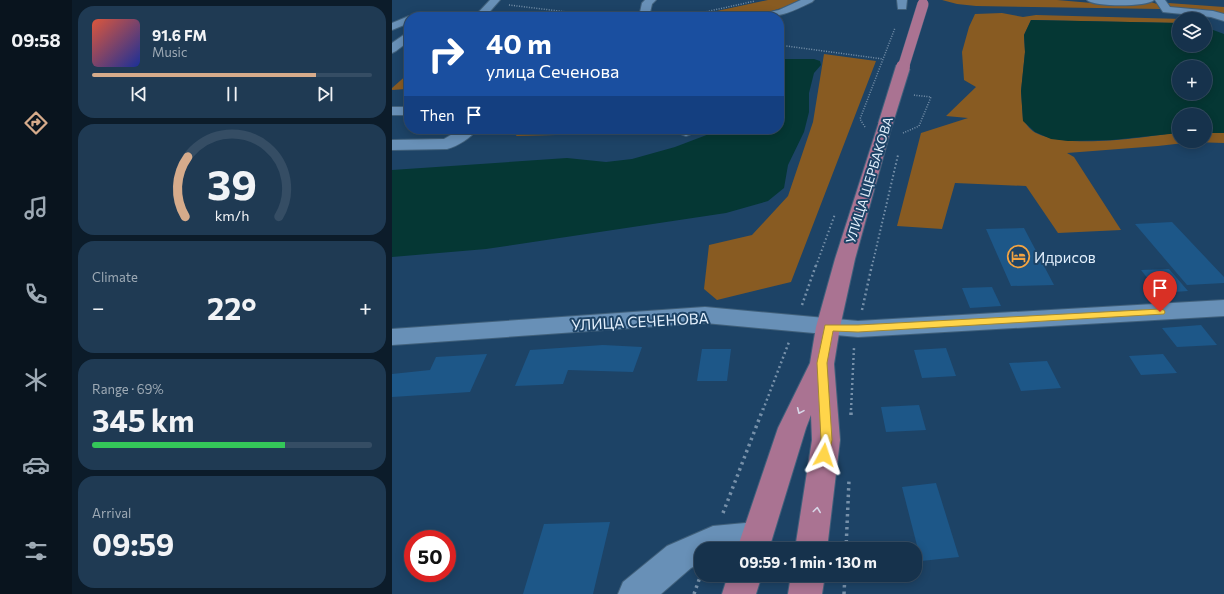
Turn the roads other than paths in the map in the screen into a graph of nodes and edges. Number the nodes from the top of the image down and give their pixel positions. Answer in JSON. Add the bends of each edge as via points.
{"nodes":[{"id":1,"x":651,"y":0,"type":"edge"},
{"id":2,"x":809,"y":0,"type":"edge"},
{"id":3,"x":1092,"y":0,"type":"edge"},
{"id":4,"x":1149,"y":0,"type":"edge"},
{"id":5,"x":1160,"y":0,"type":"edge"},
{"id":6,"x":494,"y":2,"type":"edge"},
{"id":7,"x":924,"y":2,"type":"edge"},
{"id":8,"x":483,"y":12,"type":"edge"},
{"id":9,"x":645,"y":12,"type":"edge"},
{"id":10,"x":782,"y":12,"type":"edge"},
{"id":11,"x":1224,"y":18,"type":"edge"},
{"id":12,"x":404,"y":21,"type":"edge"},
{"id":13,"x":392,"y":27,"type":"edge"},
{"id":14,"x":404,"y":30,"type":"edge"},
{"id":15,"x":392,"y":31,"type":"edge"},
{"id":16,"x":404,"y":40,"type":"edge"},
{"id":17,"x":392,"y":49,"type":"edge"},
{"id":18,"x":404,"y":110,"type":"edge"},
{"id":19,"x":392,"y":111,"type":"edge"},
{"id":20,"x":464,"y":134,"type":"edge"},
{"id":21,"x":392,"y":145,"type":"edge"},
{"id":22,"x":1224,"y":308,"type":"edge"},
{"id":23,"x":828,"y":327,"type":"junction"},
{"id":24,"x":392,"y":337,"type":"edge"},
{"id":25,"x":822,"y":363,"type":"junction"},
{"id":26,"x":710,"y":542,"type":"edge"},
{"id":27,"x":733,"y":542,"type":"edge"},
{"id":28,"x":754,"y":542,"type":"edge"},
{"id":29,"x":812,"y":542,"type":"edge"},
{"id":30,"x":694,"y":550,"type":"edge"},
{"id":31,"x":743,"y":582,"type":"edge"},
{"id":32,"x":807,"y":582,"type":"edge"},
{"id":33,"x":635,"y":594,"type":"edge"},
{"id":34,"x":739,"y":594,"type":"edge"},
{"id":35,"x":805,"y":594,"type":"edge"}],
"edges":[{"from":1,"to":9,"type":"street","via":[[647,3]]},
{"from":2,"to":10,"type":"street"},
{"from":3,"to":4,"type":"street"},
{"from":5,"to":11,"type":"street","via":[[1168,10],[1213,14]]},
{"from":6,"to":8,"type":"street"},
{"from":7,"to":23,"type":"main road","name":"УЛИЦА ЩЕРБАКОВА","bridge":true,"via":[[845,259]]},
{"from":12,"to":13,"type":"street"},
{"from":14,"to":15,"type":"street"},
{"from":16,"to":17,"type":"street"},
{"from":18,"to":19,"type":"street"},
{"from":20,"to":21,"type":"street","via":[[447,144]]},
{"from":22,"to":23,"type":"street","name":"УЛИЦА СЕЧЕНОВА","via":[[858,328]]},
{"from":23,"to":24,"type":"street","name":"УЛИЦА СЕЧЕНОВА","via":[[705,315]]},
{"from":23,"to":25,"type":"main road","name":"УЛИЦА ЩЕРБАКОВА"},
{"from":25,"to":28,"type":"main road","name":"УЛИЦА ЩЕРБАКОВА","one_way":true,"via":[[792,428]]},
{"from":29,"to":25,"type":"main road","name":"УЛИЦА ЩЕРБАКОВА","one_way":true,"via":[[826,440]]},
{"from":26,"to":27,"type":"street"},
{"from":30,"to":33,"type":"street","via":[[679,557]]},
{"from":31,"to":34,"type":"main road"},
{"from":32,"to":35,"type":"main road"}]}
